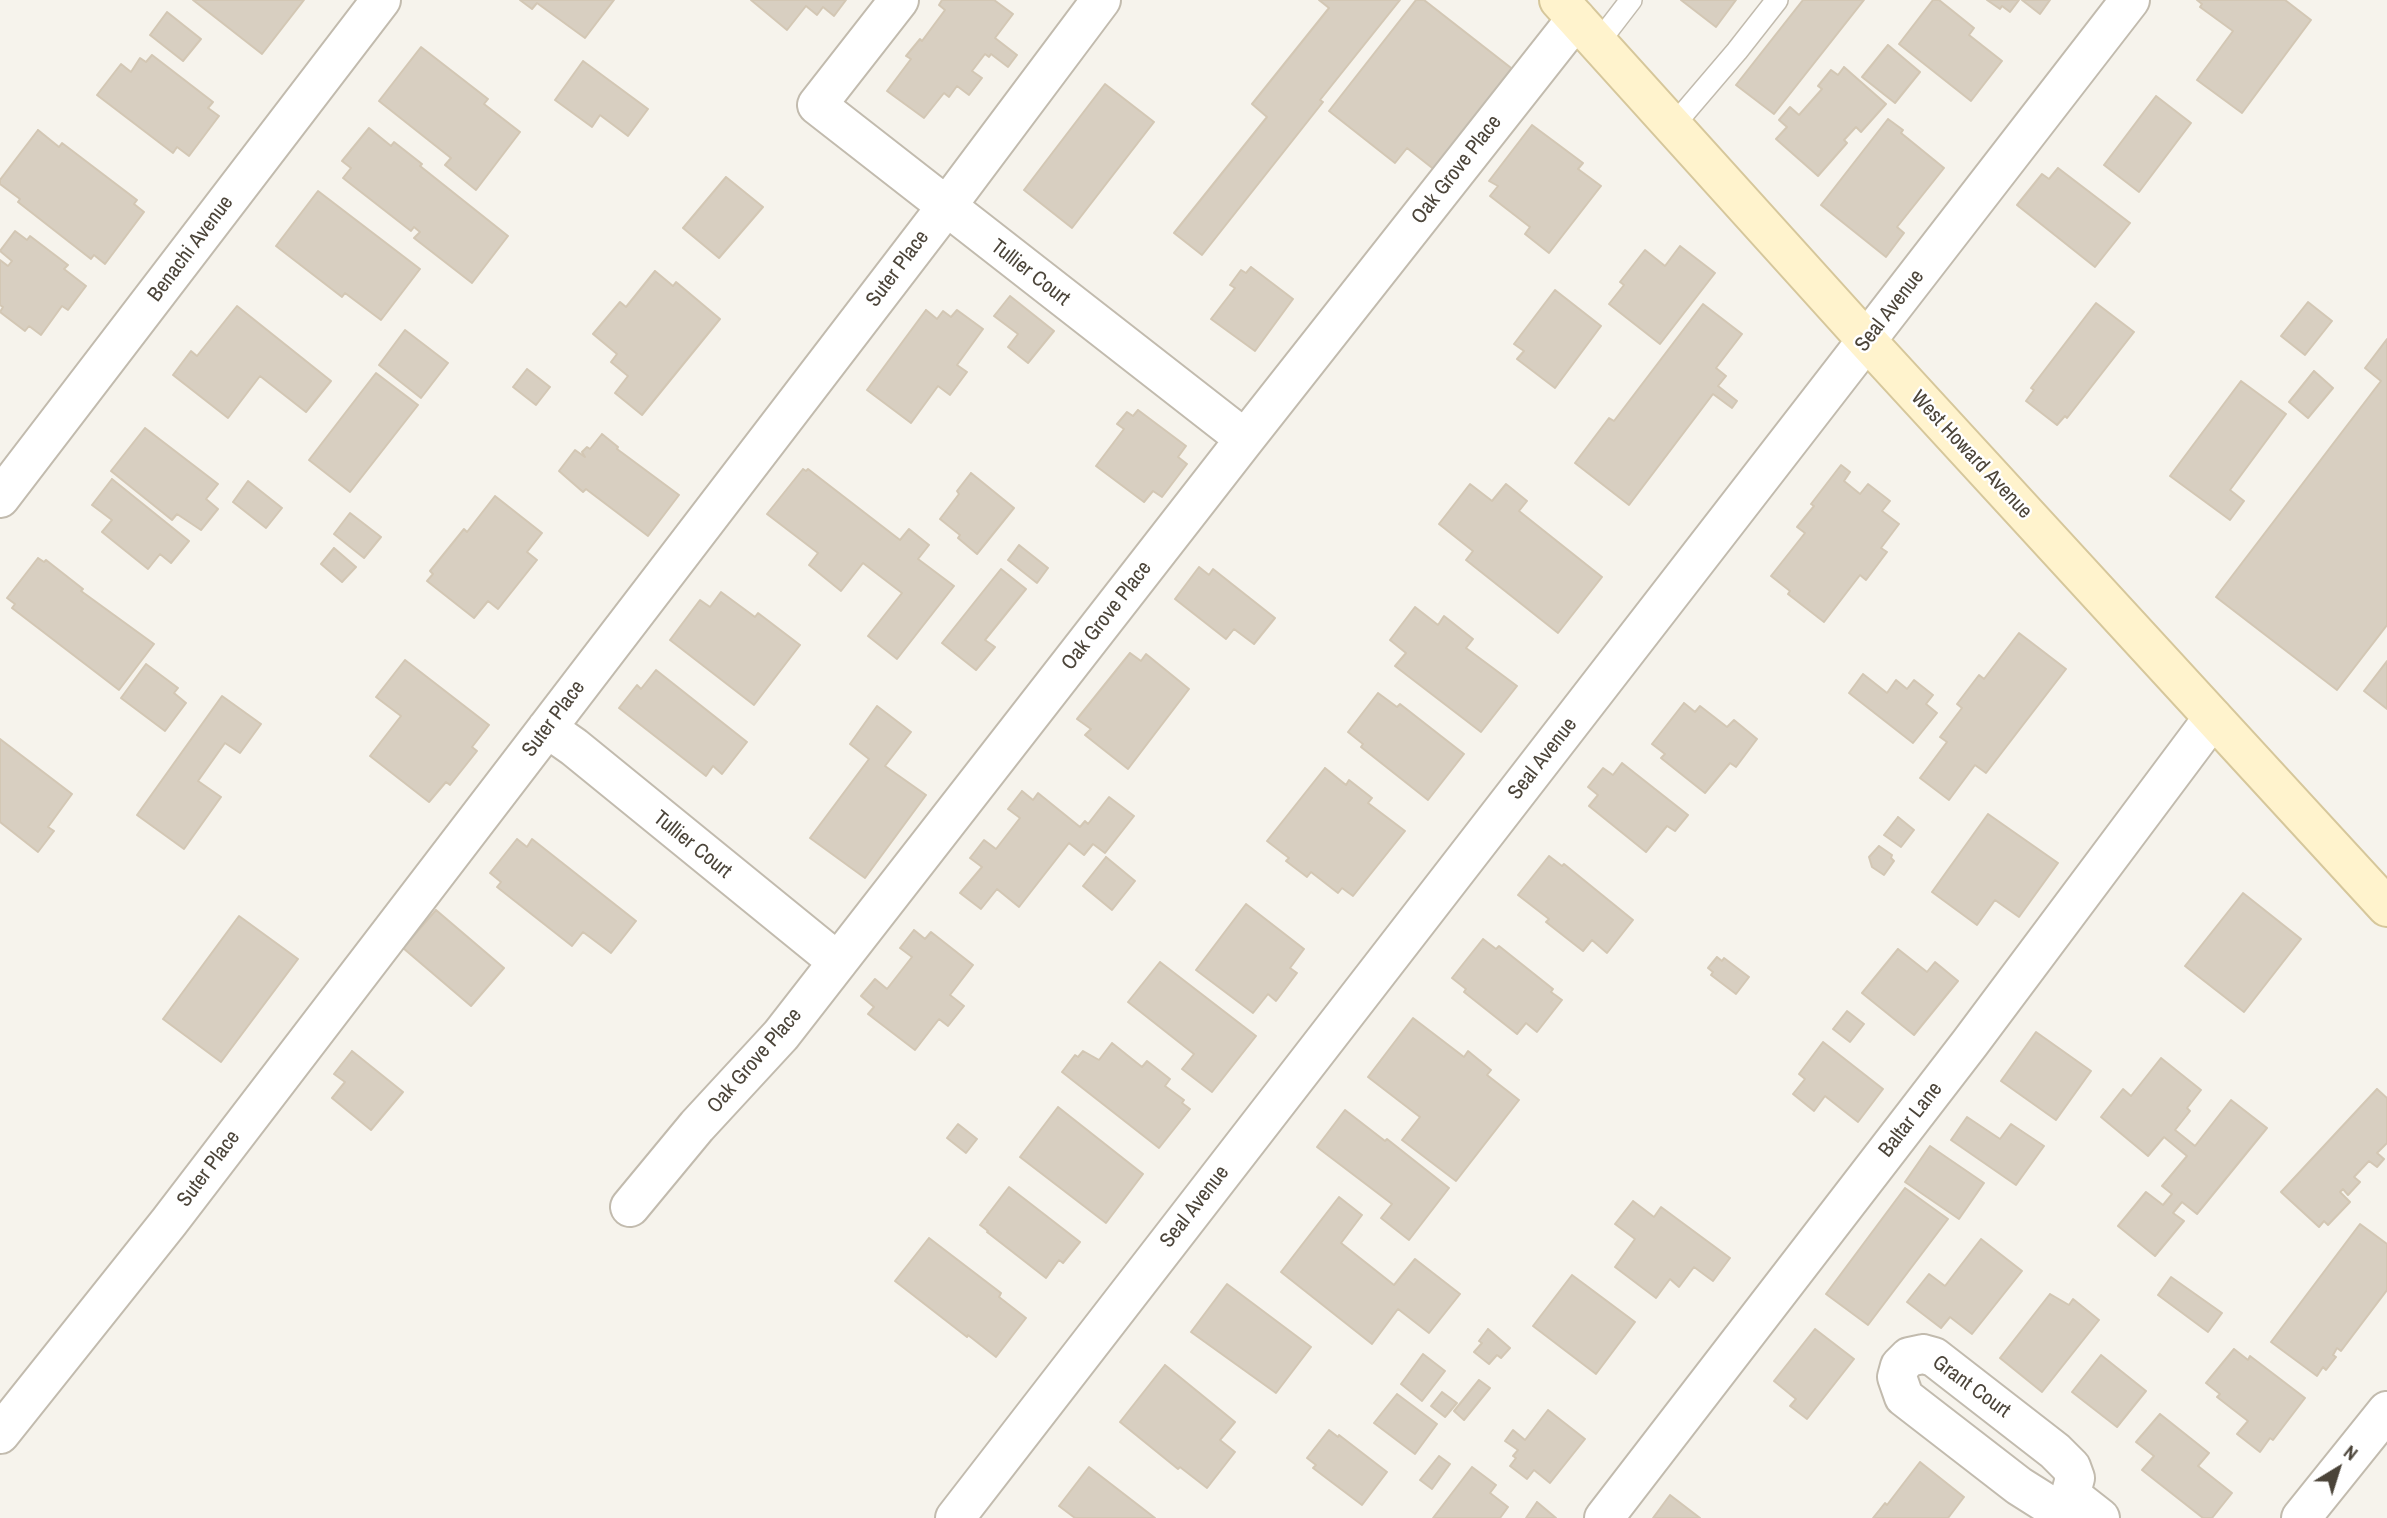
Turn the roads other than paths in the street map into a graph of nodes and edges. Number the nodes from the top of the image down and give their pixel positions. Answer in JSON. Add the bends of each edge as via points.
{"nodes":[{"id":1,"x":381,"y":0,"type":"edge"},
{"id":2,"x":899,"y":0,"type":"edge"},
{"id":3,"x":1101,"y":0,"type":"edge"},
{"id":4,"x":1631,"y":0,"type":"edge"},
{"id":5,"x":1777,"y":0,"type":"edge"},
{"id":6,"x":2130,"y":0,"type":"edge"},
{"id":7,"x":1578,"y":21,"type":"edge"},
{"id":8,"x":1673,"y":126,"type":"junction"},
{"id":9,"x":946,"y":207,"type":"junction"},
{"id":10,"x":1867,"y":341,"type":"junction"},
{"id":11,"x":1245,"y":439,"type":"junction"},
{"id":12,"x":0,"y":498,"type":"edge"},
{"id":13,"x":2213,"y":718,"type":"junction"},
{"id":14,"x":547,"y":728,"type":"junction"},
{"id":15,"x":2387,"y":907,"type":"edge"},
{"id":16,"x":838,"y":962,"type":"junction"},
{"id":17,"x":630,"y":1207,"type":"dead end"},
{"id":18,"x":2387,"y":1411,"type":"edge"},
{"id":19,"x":0,"y":1434,"type":"edge"},
{"id":20,"x":2086,"y":1507,"type":"edge"},
{"id":21,"x":955,"y":1518,"type":"edge"},
{"id":22,"x":1604,"y":1518,"type":"edge"},
{"id":23,"x":2301,"y":1518,"type":"edge"}],
"edges":[{"from":1,"to":12,"type":"street","name":"Benachi Avenue"},
{"from":2,"to":9,"type":"street","name":"Tullier Court","via":[[817,105]]},
{"from":3,"to":9,"type":"street","name":"Suter Place"},
{"from":4,"to":7,"type":"lane"},
{"from":5,"to":8,"type":"lane"},
{"from":6,"to":10,"type":"street","name":"Seal Avenue"},
{"from":7,"to":8,"type":"main road","name":"West Howard Avenue"},
{"from":7,"to":11,"type":"street","name":"Oak Grove Place"},
{"from":8,"to":10,"type":"main road","name":"West Howard Avenue"},
{"from":9,"to":11,"type":"street","name":"Tullier Court"},
{"from":9,"to":14,"type":"street","name":"Suter Place"},
{"from":10,"to":13,"type":"main road","name":"West Howard Avenue"},
{"from":10,"to":21,"type":"street","name":"Seal Avenue"},
{"from":11,"to":16,"type":"street","name":"Oak Grove Place"},
{"from":13,"to":15,"type":"main road","name":"West Howard Avenue"},
{"from":13,"to":22,"type":"street","name":"Baltar Lane","via":[[1962,1054]]},
{"from":14,"to":16,"type":"street","name":"Tullier Court"},
{"from":14,"to":19,"type":"street","name":"Suter Place","via":[[169,1222]]},
{"from":16,"to":17,"type":"street","name":"Oak Grove Place","via":[[781,1035]]},
{"from":18,"to":23,"type":"street"},
{"from":20,"to":20,"type":"street","name":"Grant Court","via":[[2069,1500],[2058,1506],[2046,1503],[2019,1486],[1904,1397],[1897,1377],[1900,1366],[1909,1357],[1934,1356],[2055,1451],[2071,1467]]}]}
